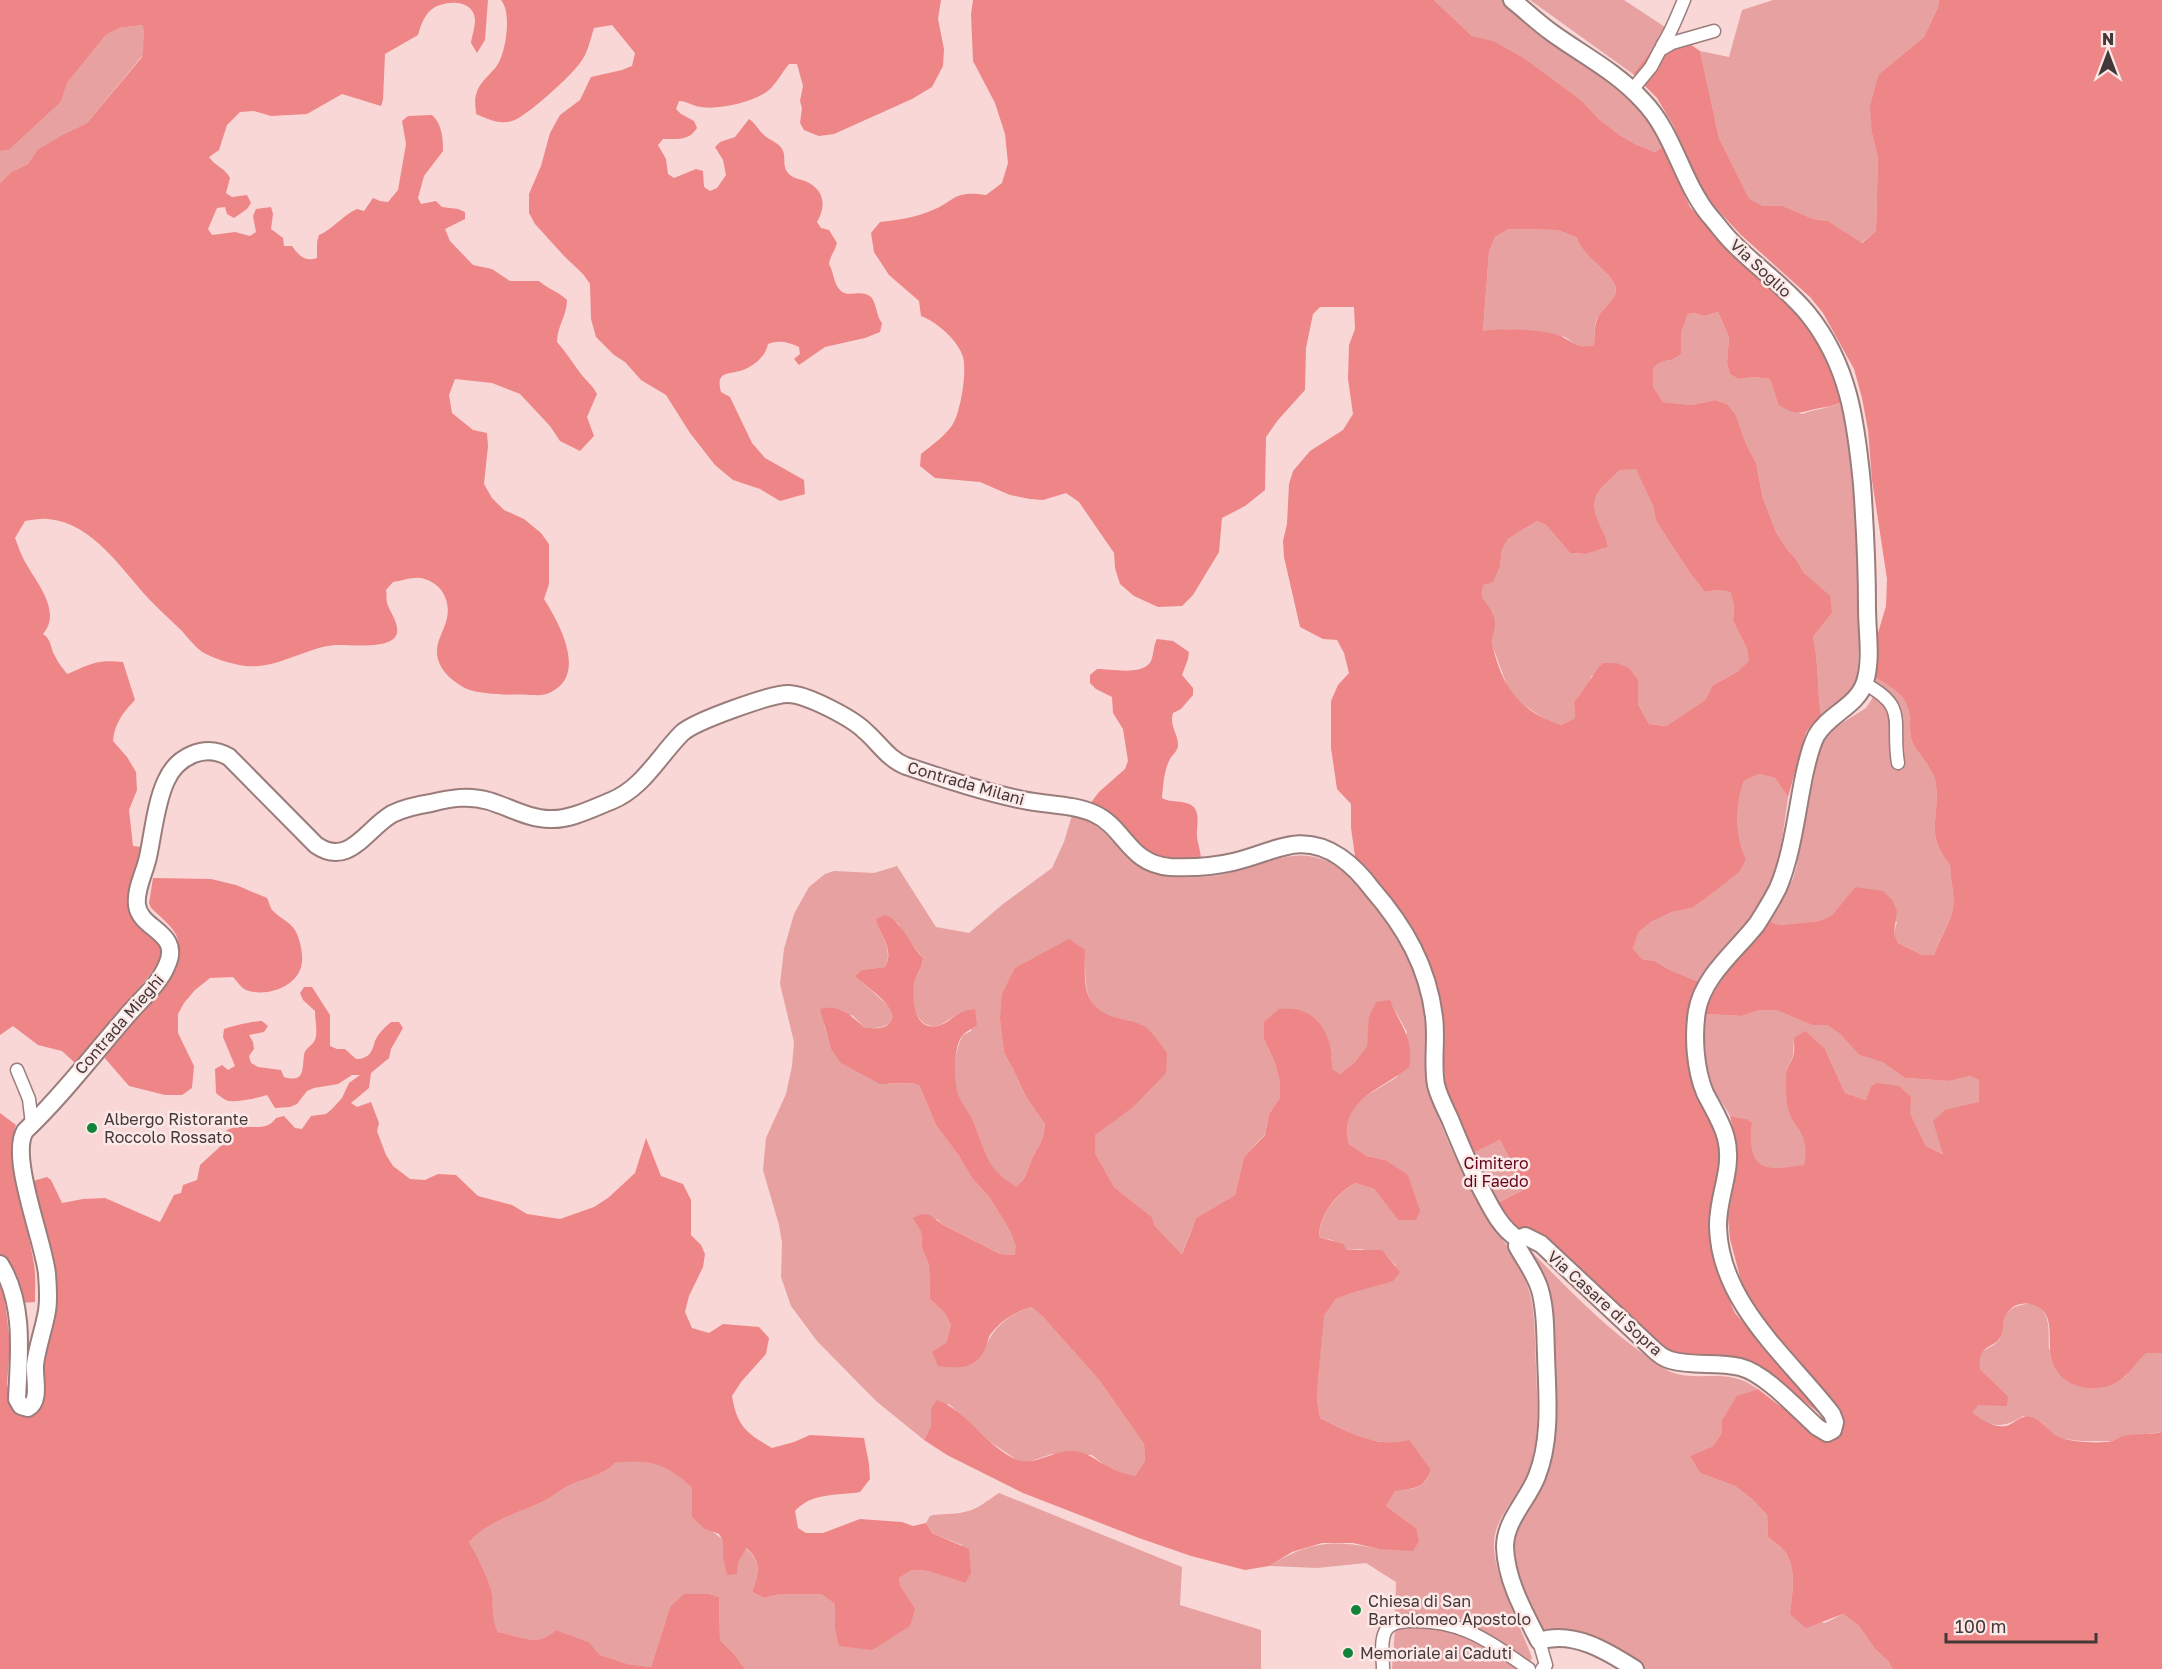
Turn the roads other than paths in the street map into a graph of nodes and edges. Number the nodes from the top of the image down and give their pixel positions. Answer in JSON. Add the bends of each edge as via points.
{"nodes":[{"id":1,"x":1512,"y":0,"type":"edge"},
{"id":2,"x":1684,"y":0,"type":"edge"},
{"id":3,"x":1714,"y":31,"type":"dead end"},
{"id":4,"x":1660,"y":50,"type":"junction"},
{"id":5,"x":1632,"y":90,"type":"junction"},
{"id":6,"x":1867,"y":608,"type":"joint"},
{"id":7,"x":1864,"y":684,"type":"junction"},
{"id":8,"x":1898,"y":763,"type":"dead end"},
{"id":9,"x":629,"y":792,"type":"joint"},
{"id":10,"x":17,"y":1070,"type":"dead end"},
{"id":11,"x":32,"y":1124,"type":"junction"},
{"id":12,"x":1518,"y":1239,"type":"junction"},
{"id":13,"x":0,"y":1264,"type":"edge"},
{"id":14,"x":1539,"y":1641,"type":"junction"},
{"id":15,"x":1383,"y":1669,"type":"edge"},
{"id":16,"x":1529,"y":1669,"type":"edge"},
{"id":17,"x":1542,"y":1669,"type":"edge"},
{"id":18,"x":1635,"y":1669,"type":"edge"}],
"edges":[{"from":1,"to":5,"type":"street","name":"Via Soglio"},
{"from":2,"to":4,"type":"street","via":[[1673,30]]},
{"from":3,"to":4,"type":"street"},
{"from":4,"to":5,"type":"street"},
{"from":5,"to":6,"type":"street","name":"Via Soglio","via":[[1663,130],[1704,209],[1735,246],[1808,314],[1840,370],[1852,403],[1858,441],[1868,563]]},
{"from":6,"to":7,"type":"street","name":"Via Casare di Sopra","via":[[1869,650]]},
{"from":7,"to":8,"type":"street","via":[[1881,692],[1895,711]]},
{"from":7,"to":12,"type":"street","name":"Via Casare di Sopra","via":[[1855,700],[1823,725],[1814,741],[1785,870],[1758,922],[1702,993],[1695,1046],[1703,1087],[1726,1136],[1729,1161],[1718,1225],[1722,1255],[1737,1293],[1761,1329],[1832,1414],[1833,1430],[1827,1433],[1817,1427],[1758,1374],[1742,1367],[1668,1360],[1541,1244],[1525,1236]]},
{"from":9,"to":11,"type":"street","name":"Contrada Mieghi","via":[[566,817],[550,819],[483,799],[451,798],[397,812],[353,847],[330,852],[316,845],[229,757],[210,751],[189,756],[173,769],[163,787],[138,895],[140,913],[168,942],[168,964]]},
{"from":9,"to":12,"type":"street","name":"Contrada Milani","via":[[693,725],[791,694],[808,698],[862,728],[899,764],[1015,798],[1095,814],[1151,864],[1210,867],[1298,843],[1326,849],[1351,865],[1416,950],[1434,1017],[1437,1090],[1468,1165],[1491,1208]]},
{"from":10,"to":11,"type":"street","via":[[29,1099]]},
{"from":11,"to":13,"type":"street","via":[[23,1134],[21,1150],[46,1268],[48,1302],[36,1357],[35,1398],[28,1408],[16,1399],[18,1322]]},
{"from":12,"to":14,"type":"street","via":[[1517,1246],[1531,1268],[1543,1302],[1548,1407],[1537,1477],[1513,1519],[1505,1548],[1517,1593]]},
{"from":14,"to":17,"type":"street","via":[[1546,1665]]},
{"from":14,"to":18,"type":"street","via":[[1558,1638],[1597,1646]]},
{"from":15,"to":16,"type":"street","via":[[1385,1631],[1395,1622],[1420,1621],[1441,1622],[1478,1634]]}]}
